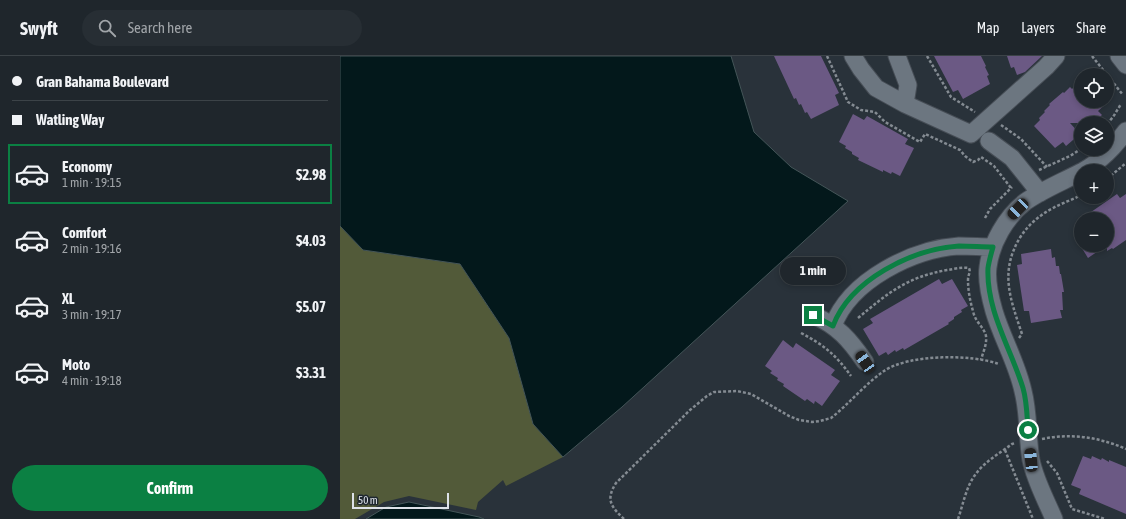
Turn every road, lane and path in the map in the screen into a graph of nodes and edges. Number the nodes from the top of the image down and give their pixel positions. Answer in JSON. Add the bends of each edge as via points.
{"nodes":[{"id":1,"x":827,"y":56,"type":"edge"},
{"id":2,"x":853,"y":56,"type":"edge"},
{"id":3,"x":897,"y":56,"type":"edge"},
{"id":4,"x":927,"y":56,"type":"edge"},
{"id":5,"x":1056,"y":56,"type":"edge"},
{"id":6,"x":1092,"y":56,"type":"edge"},
{"id":7,"x":1119,"y":56,"type":"edge"},
{"id":8,"x":1126,"y":65,"type":"edge"},
{"id":9,"x":1123,"y":95,"type":"dead end"},
{"id":10,"x":905,"y":104,"type":"junction"},
{"id":11,"x":1121,"y":104,"type":"dead end"},
{"id":12,"x":978,"y":113,"type":"dead end"},
{"id":13,"x":1114,"y":116,"type":"edge"},
{"id":14,"x":996,"y":122,"type":"dead end"},
{"id":15,"x":1126,"y":131,"type":"edge"},
{"id":16,"x":989,"y":141,"type":"dead end"},
{"id":17,"x":1074,"y":153,"type":"edge"},
{"id":18,"x":1126,"y":163,"type":"edge"},
{"id":19,"x":1094,"y":164,"type":"edge"},
{"id":20,"x":1047,"y":167,"type":"junction"},
{"id":21,"x":1034,"y":172,"type":"dead end"},
{"id":22,"x":1114,"y":173,"type":"edge"},
{"id":23,"x":1074,"y":176,"type":"edge"},
{"id":24,"x":1016,"y":184,"type":"dead end"},
{"id":25,"x":1011,"y":188,"type":"junction"},
{"id":26,"x":1040,"y":193,"type":"junction"},
{"id":27,"x":1074,"y":198,"type":"edge"},
{"id":28,"x":985,"y":218,"type":"dead end"},
{"id":29,"x":993,"y":247,"type":"junction"},
{"id":30,"x":813,"y":315,"type":"dead end"},
{"id":31,"x":858,"y":318,"type":"dead end"},
{"id":32,"x":833,"y":326,"type":"junction"},
{"id":33,"x":801,"y":333,"type":"dead end"},
{"id":34,"x":1014,"y":340,"type":"dead end"},
{"id":35,"x":981,"y":360,"type":"junction"},
{"id":36,"x":865,"y":362,"type":"dead end"},
{"id":37,"x":1001,"y":365,"type":"dead end"},
{"id":38,"x":851,"y":376,"type":"dead end"},
{"id":39,"x":1038,"y":440,"type":"dead end"},
{"id":40,"x":1020,"y":441,"type":"dead end"},
{"id":41,"x":1126,"y":449,"type":"edge"},
{"id":42,"x":1005,"y":450,"type":"junction"},
{"id":43,"x":1044,"y":457,"type":"dead end"},
{"id":44,"x":624,"y":519,"type":"edge"},
{"id":45,"x":958,"y":519,"type":"edge"},
{"id":46,"x":1033,"y":519,"type":"edge"},
{"id":47,"x":1054,"y":519,"type":"edge"},
{"id":48,"x":1105,"y":519,"type":"edge"}],
"edges":[{"from":1,"to":25,"type":"path","via":[[848,102],[853,106],[875,112],[885,122],[920,142],[925,134],[960,150],[973,162],[981,157],[994,166]]},
{"from":2,"to":10,"type":"street","via":[[876,88]]},
{"from":3,"to":10,"type":"street","via":[[908,85]]},
{"from":4,"to":12,"type":"path","via":[[951,97]]},
{"from":5,"to":10,"type":"street","via":[[971,134]]},
{"from":6,"to":9,"type":"path"},
{"from":7,"to":8,"type":"street"},
{"from":11,"to":13,"type":"path"},
{"from":14,"to":20,"type":"path","via":[[1021,139]]},
{"from":15,"to":19,"type":"street","via":[[1113,148]]},
{"from":16,"to":26,"type":"street","via":[[1012,158]]},
{"from":17,"to":20,"type":"path"},
{"from":18,"to":22,"type":"path"},
{"from":20,"to":21,"type":"path"},
{"from":23,"to":26,"type":"street"},
{"from":24,"to":25,"type":"path"},
{"from":25,"to":28,"type":"path","via":[[990,209]]},
{"from":26,"to":29,"type":"street","via":[[1012,215]]},
{"from":27,"to":34,"type":"path","via":[[1032,222],[1011,254],[1008,278],[1022,334]]},
{"from":29,"to":32,"type":"street","via":[[958,246],[908,258],[888,268],[850,298]]},
{"from":29,"to":47,"type":"street","via":[[988,267],[994,311],[1023,390],[1031,460]]},
{"from":30,"to":32,"type":"street"},
{"from":31,"to":35,"type":"path","via":[[894,289],[907,282],[937,272],[969,268],[972,310],[986,334]]},
{"from":32,"to":36,"type":"street","via":[[845,336]]},
{"from":33,"to":38,"type":"path","via":[[830,351]]},
{"from":35,"to":37,"type":"path"},
{"from":35,"to":44,"type":"path","via":[[951,357],[895,365],[884,371],[831,418],[812,422],[789,416],[751,394],[737,391],[714,392],[690,410],[616,483],[610,492],[612,505]]},
{"from":39,"to":41,"type":"path","via":[[1072,436],[1096,439]]},
{"from":40,"to":42,"type":"path"},
{"from":42,"to":45,"type":"path","via":[[974,475]]},
{"from":42,"to":46,"type":"path"},
{"from":43,"to":48,"type":"path","via":[[1057,473],[1072,510]]}]}
